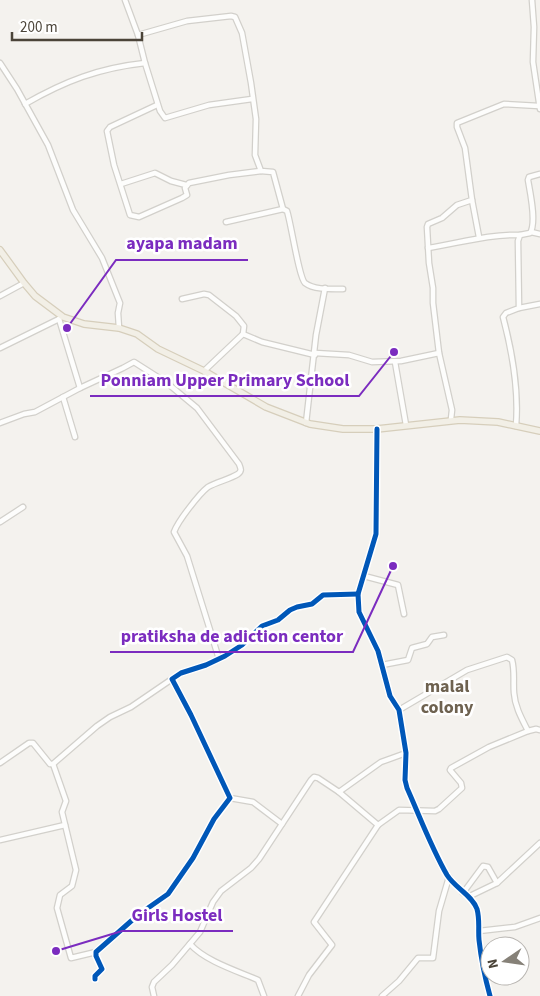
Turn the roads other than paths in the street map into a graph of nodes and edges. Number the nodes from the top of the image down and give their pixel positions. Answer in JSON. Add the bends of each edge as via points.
{"nodes":[{"id":1,"x":125,"y":0,"type":"edge"},
{"id":2,"x":532,"y":0,"type":"edge"},
{"id":3,"x":138,"y":35,"type":"junction"},
{"id":4,"x":145,"y":62,"type":"junction"},
{"id":5,"x":0,"y":63,"type":"edge"},
{"id":6,"x":252,"y":98,"type":"junction"},
{"id":7,"x":25,"y":104,"type":"junction"},
{"id":8,"x":157,"y":105,"type":"junction"},
{"id":9,"x":539,"y":107,"type":"edge"},
{"id":10,"x":261,"y":172,"type":"junction"},
{"id":11,"x":540,"y":174,"type":"edge"},
{"id":12,"x":121,"y":184,"type":"junction"},
{"id":13,"x":186,"y":185,"type":"junction"},
{"id":14,"x":472,"y":200,"type":"junction"},
{"id":15,"x":283,"y":209,"type":"junction"},
{"id":16,"x":226,"y":222,"type":"dead end"},
{"id":17,"x":531,"y":232,"type":"junction"},
{"id":18,"x":540,"y":234,"type":"edge"},
{"id":19,"x":520,"y":235,"type":"junction"},
{"id":20,"x":479,"y":237,"type":"junction"},
{"id":21,"x":428,"y":248,"type":"junction"},
{"id":22,"x":1,"y":254,"type":"edge"},
{"id":23,"x":24,"y":283,"type":"junction"},
{"id":24,"x":324,"y":288,"type":"junction"},
{"id":25,"x":343,"y":289,"type":"dead end"},
{"id":26,"x":0,"y":296,"type":"edge"},
{"id":27,"x":182,"y":299,"type":"dead end"},
{"id":28,"x":540,"y":304,"type":"edge"},
{"id":29,"x":519,"y":308,"type":"junction"},
{"id":30,"x":61,"y":318,"type":"junction"},
{"id":31,"x":119,"y":328,"type":"junction"},
{"id":32,"x":243,"y":334,"type":"junction"},
{"id":33,"x":0,"y":348,"type":"edge"},
{"id":34,"x":315,"y":354,"type":"junction"},
{"id":35,"x":439,"y":354,"type":"junction"},
{"id":36,"x":394,"y":362,"type":"junction"},
{"id":37,"x":204,"y":371,"type":"junction"},
{"id":38,"x":80,"y":388,"type":"junction"},
{"id":39,"x":63,"y":397,"type":"junction"},
{"id":40,"x":451,"y":419,"type":"junction"},
{"id":41,"x":306,"y":422,"type":"junction"},
{"id":42,"x":0,"y":423,"type":"edge"},
{"id":43,"x":406,"y":425,"type":"junction"},
{"id":44,"x":516,"y":426,"type":"junction"},
{"id":45,"x":377,"y":429,"type":"junction"},
{"id":46,"x":540,"y":431,"type":"edge"},
{"id":47,"x":74,"y":437,"type":"dead end"},
{"id":48,"x":23,"y":507,"type":"dead end"},
{"id":49,"x":0,"y":522,"type":"edge"},
{"id":50,"x":364,"y":576,"type":"junction"},
{"id":51,"x":358,"y":594,"type":"junction"},
{"id":52,"x":404,"y":614,"type":"dead end"},
{"id":53,"x":444,"y":635,"type":"dead end"},
{"id":54,"x":219,"y":659,"type":"junction"},
{"id":55,"x":382,"y":665,"type":"junction"},
{"id":56,"x":172,"y":679,"type":"junction"},
{"id":57,"x":399,"y":710,"type":"junction"},
{"id":58,"x":540,"y":730,"type":"edge"},
{"id":59,"x":528,"y":732,"type":"junction"},
{"id":60,"x":406,"y":753,"type":"junction"},
{"id":61,"x":0,"y":763,"type":"edge"},
{"id":62,"x":53,"y":764,"type":"junction"},
{"id":63,"x":339,"y":792,"type":"junction"},
{"id":64,"x":230,"y":798,"type":"junction"},
{"id":65,"x":417,"y":810,"type":"junction"},
{"id":66,"x":282,"y":824,"type":"junction"},
{"id":67,"x":378,"y":825,"type":"junction"},
{"id":68,"x":64,"y":826,"type":"junction"},
{"id":69,"x":0,"y":840,"type":"edge"},
{"id":70,"x":540,"y":843,"type":"edge"},
{"id":71,"x":449,"y":877,"type":"junction"},
{"id":72,"x":498,"y":883,"type":"junction"},
{"id":73,"x":463,"y":893,"type":"junction"},
{"id":74,"x":468,"y":897,"type":"junction"},
{"id":75,"x":540,"y":918,"type":"edge"},
{"id":76,"x":479,"y":931,"type":"junction"},
{"id":77,"x":190,"y":944,"type":"junction"},
{"id":78,"x":96,"y":952,"type":"junction"},
{"id":79,"x":95,"y":979,"type":"dead end"},
{"id":80,"x":154,"y":996,"type":"edge"},
{"id":81,"x":264,"y":996,"type":"edge"},
{"id":82,"x":298,"y":996,"type":"edge"},
{"id":83,"x":382,"y":996,"type":"edge"},
{"id":84,"x":490,"y":996,"type":"edge"}],
"edges":[{"from":1,"to":3,"type":"street"},
{"from":2,"to":9,"type":"street","via":[[532,62]]},
{"from":3,"to":4,"type":"street"},
{"from":3,"to":6,"type":"street","via":[[187,21],[236,17],[242,33]]},
{"from":4,"to":7,"type":"street","via":[[82,76]]},
{"from":4,"to":8,"type":"street"},
{"from":5,"to":7,"type":"street"},
{"from":6,"to":8,"type":"street","via":[[209,104],[165,118]]},
{"from":6,"to":10,"type":"street","via":[[256,119],[255,156]]},
{"from":7,"to":31,"type":"street","via":[[48,145],[73,210],[112,281],[120,303]]},
{"from":8,"to":12,"type":"street","via":[[107,131]]},
{"from":9,"to":14,"type":"street","via":[[504,104],[457,123],[465,148]]},
{"from":10,"to":13,"type":"street","via":[[216,177]]},
{"from":10,"to":15,"type":"street","via":[[273,172]]},
{"from":11,"to":17,"type":"street","via":[[529,176],[528,180]]},
{"from":12,"to":13,"type":"street","via":[[155,173]]},
{"from":12,"to":13,"type":"street","via":[[128,211],[133,217],[187,195]]},
{"from":14,"to":20,"type":"street"},
{"from":14,"to":21,"type":"street","via":[[457,205],[442,218],[428,224]]},
{"from":15,"to":16,"type":"street"},
{"from":15,"to":24,"type":"street","via":[[287,210],[290,218],[301,279],[311,286]]},
{"from":17,"to":18,"type":"street"},
{"from":17,"to":19,"type":"street"},
{"from":19,"to":20,"type":"street"},
{"from":19,"to":29,"type":"street"},
{"from":20,"to":21,"type":"street"},
{"from":21,"to":35,"type":"street"},
{"from":22,"to":23,"type":"main road"},
{"from":23,"to":26,"type":"street"},
{"from":23,"to":30,"type":"main road"},
{"from":24,"to":25,"type":"street"},
{"from":24,"to":34,"type":"street"},
{"from":27,"to":32,"type":"street","via":[[209,295],[236,316],[244,326]]},
{"from":28,"to":29,"type":"street"},
{"from":29,"to":44,"type":"street","via":[[503,317],[514,374]]},
{"from":30,"to":31,"type":"main road"},
{"from":30,"to":33,"type":"street"},
{"from":30,"to":38,"type":"street"},
{"from":31,"to":37,"type":"main road"},
{"from":32,"to":34,"type":"street","via":[[262,342]]},
{"from":32,"to":37,"type":"street"},
{"from":34,"to":36,"type":"street"},
{"from":34,"to":41,"type":"street"},
{"from":35,"to":36,"type":"street"},
{"from":35,"to":40,"type":"street","via":[[452,410]]},
{"from":36,"to":43,"type":"street"},
{"from":37,"to":41,"type":"main road","via":[[266,407]]},
{"from":38,"to":39,"type":"street"},
{"from":38,"to":54,"type":"street","via":[[136,362],[197,408],[239,464],[240,473],[207,488],[181,518],[174,532],[187,556]]},
{"from":39,"to":42,"type":"street","via":[[35,412]]},
{"from":39,"to":47,"type":"street"},
{"from":40,"to":43,"type":"main road"},
{"from":40,"to":44,"type":"main road"},
{"from":41,"to":45,"type":"main road","via":[[343,429]]},
{"from":43,"to":45,"type":"main road"},
{"from":44,"to":46,"type":"main road"},
{"from":45,"to":50,"type":"street","via":[[376,534]]},
{"from":48,"to":49,"type":"street"},
{"from":50,"to":51,"type":"street"},
{"from":50,"to":52,"type":"street","via":[[398,585]]},
{"from":51,"to":54,"type":"street","via":[[323,595],[312,604],[290,610],[278,620],[262,626],[242,645]]},
{"from":51,"to":55,"type":"street","via":[[359,612]]},
{"from":53,"to":55,"type":"street","via":[[432,637],[427,644],[412,648],[408,660]]},
{"from":54,"to":56,"type":"street"},
{"from":55,"to":57,"type":"street","via":[[390,696]]},
{"from":56,"to":62,"type":"street","via":[[97,726]]},
{"from":56,"to":64,"type":"street"},
{"from":57,"to":59,"type":"street","via":[[466,670],[506,657],[512,660],[514,696]]},
{"from":57,"to":60,"type":"street"},
{"from":58,"to":59,"type":"street"},
{"from":59,"to":65,"type":"street","via":[[488,747],[451,768],[461,783],[461,790],[435,811]]},
{"from":60,"to":63,"type":"street","via":[[381,762]]},
{"from":60,"to":65,"type":"street","via":[[406,780]]},
{"from":61,"to":62,"type":"street","via":[[32,743]]},
{"from":62,"to":68,"type":"street","via":[[66,801],[62,812]]},
{"from":63,"to":66,"type":"street","via":[[314,777]]},
{"from":63,"to":67,"type":"street"},
{"from":64,"to":66,"type":"street","via":[[253,802]]},
{"from":64,"to":78,"type":"street","via":[[168,894]]},
{"from":65,"to":67,"type":"street","via":[[398,810]]},
{"from":65,"to":71,"type":"street"},
{"from":66,"to":77,"type":"street","via":[[259,859],[213,902],[200,932]]},
{"from":67,"to":82,"type":"street","via":[[314,922],[332,945]]},
{"from":68,"to":69,"type":"street"},
{"from":68,"to":78,"type":"street","via":[[76,870],[72,886],[58,898],[57,908],[65,941],[70,958]]},
{"from":70,"to":72,"type":"street"},
{"from":71,"to":73,"type":"street"},
{"from":71,"to":83,"type":"street","via":[[439,911],[433,958],[418,958]]},
{"from":72,"to":73,"type":"street","via":[[488,867],[483,866]]},
{"from":72,"to":74,"type":"street"},
{"from":73,"to":74,"type":"street"},
{"from":74,"to":76,"type":"street","via":[[477,909]]},
{"from":75,"to":76,"type":"street","via":[[515,927]]},
{"from":76,"to":84,"type":"street"},
{"from":77,"to":80,"type":"street","via":[[154,982]]},
{"from":77,"to":81,"type":"street","via":[[218,963],[258,980]]},
{"from":78,"to":79,"type":"street","via":[[102,969]]}]}
